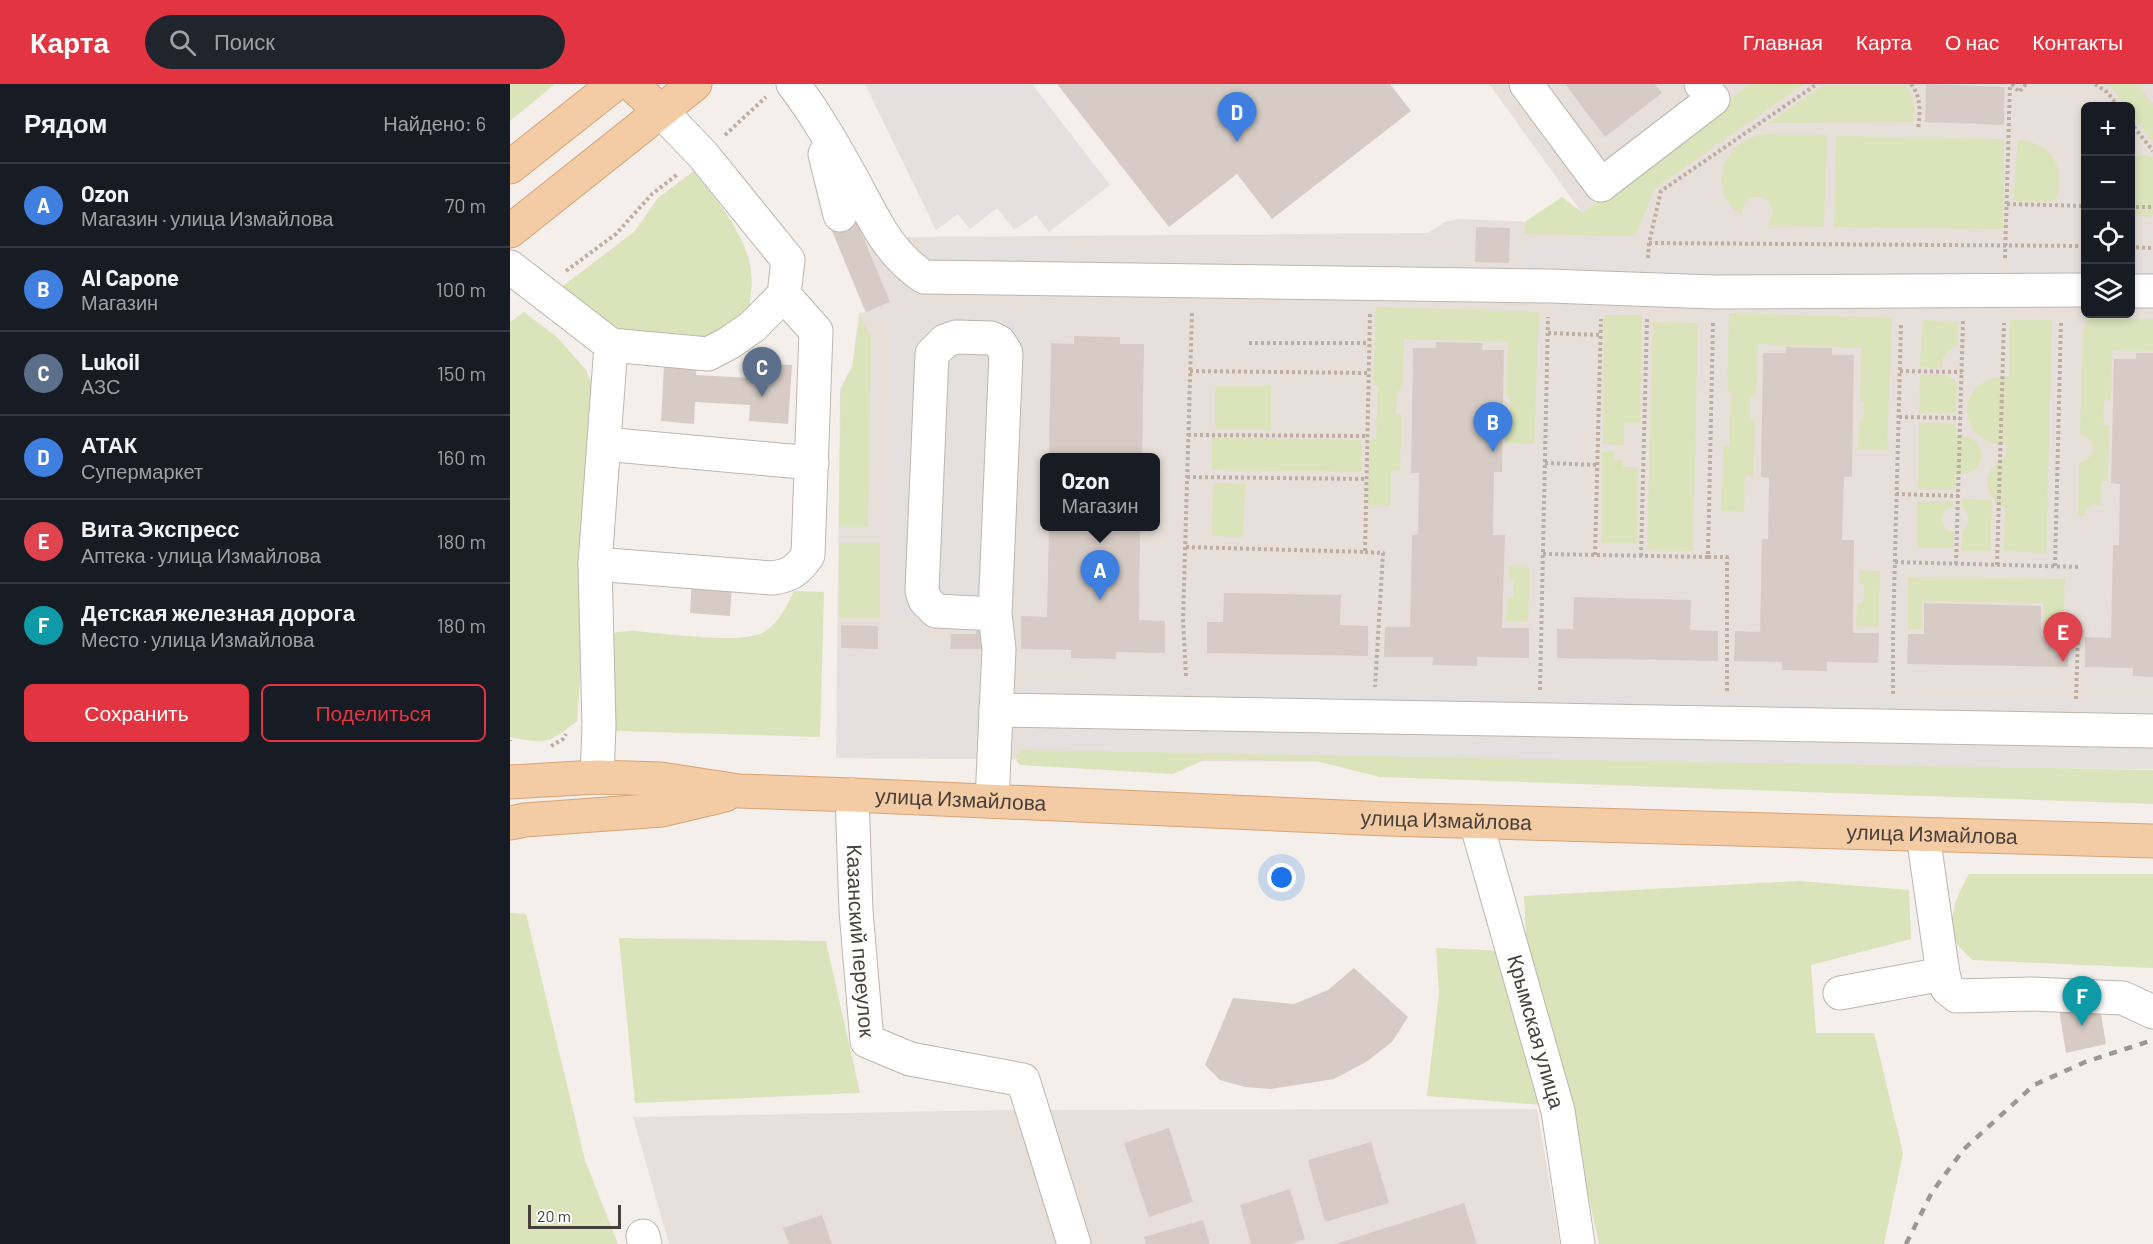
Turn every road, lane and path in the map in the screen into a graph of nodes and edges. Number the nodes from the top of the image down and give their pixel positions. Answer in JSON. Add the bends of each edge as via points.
{"nodes":[{"id":1,"x":615,"y":84,"type":"edge"},
{"id":2,"x":631,"y":84,"type":"edge"},
{"id":3,"x":695,"y":84,"type":"edge"},
{"id":4,"x":1526,"y":84,"type":"edge"},
{"id":5,"x":1817,"y":84,"type":"edge"},
{"id":6,"x":1911,"y":84,"type":"edge"},
{"id":7,"x":2012,"y":84,"type":"edge"},
{"id":8,"x":2026,"y":84,"type":"edge"},
{"id":9,"x":2095,"y":84,"type":"edge"},
{"id":10,"x":782,"y":88,"type":"edge"},
{"id":11,"x":1715,"y":89,"type":"edge"},
{"id":12,"x":2115,"y":102,"type":"edge"},
{"id":13,"x":661,"y":111,"type":"junction"},
{"id":14,"x":816,"y":114,"type":"junction"},
{"id":15,"x":2135,"y":128,"type":"edge"},
{"id":16,"x":1918,"y":129,"type":"dead end"},
{"id":17,"x":2153,"y":151,"type":"edge"},
{"id":18,"x":703,"y":155,"type":"junction"},
{"id":19,"x":513,"y":166,"type":"edge"},
{"id":20,"x":2007,"y":204,"type":"dead end"},
{"id":21,"x":2081,"y":206,"type":"edge"},
{"id":22,"x":2135,"y":207,"type":"edge"},
{"id":23,"x":2153,"y":207,"type":"edge"},
{"id":24,"x":840,"y":215,"type":"dead end"},
{"id":25,"x":510,"y":231,"type":"edge"},
{"id":26,"x":2081,"y":246,"type":"edge"},
{"id":27,"x":2135,"y":247,"type":"edge"},
{"id":28,"x":2153,"y":248,"type":"edge"},
{"id":29,"x":510,"y":267,"type":"edge"},
{"id":30,"x":1192,"y":280,"type":"junction"},
{"id":31,"x":1370,"y":284,"type":"junction"},
{"id":32,"x":1549,"y":286,"type":"junction"},
{"id":33,"x":1602,"y":288,"type":"junction"},
{"id":34,"x":1647,"y":289,"type":"junction"},
{"id":35,"x":1902,"y":290,"type":"junction"},
{"id":36,"x":1964,"y":290,"type":"junction"},
{"id":37,"x":2074,"y":290,"type":"edge"},
{"id":38,"x":538,"y":291,"type":"junction"},
{"id":39,"x":2135,"y":291,"type":"edge"},
{"id":40,"x":2153,"y":291,"type":"edge"},
{"id":41,"x":1714,"y":292,"type":"junction"},
{"id":42,"x":784,"y":295,"type":"junction"},
{"id":43,"x":1548,"y":333,"type":"junction"},
{"id":44,"x":1600,"y":334,"type":"junction"},
{"id":45,"x":1249,"y":343,"type":"dead end"},
{"id":46,"x":1369,"y":343,"type":"junction"},
{"id":47,"x":611,"y":345,"type":"junction"},
{"id":48,"x":1190,"y":371,"type":"junction"},
{"id":49,"x":1900,"y":371,"type":"junction"},
{"id":50,"x":1962,"y":372,"type":"junction"},
{"id":51,"x":1369,"y":373,"type":"junction"},
{"id":52,"x":1899,"y":417,"type":"junction"},
{"id":53,"x":1960,"y":418,"type":"junction"},
{"id":54,"x":1188,"y":435,"type":"junction"},
{"id":55,"x":1367,"y":436,"type":"junction"},
{"id":56,"x":604,"y":444,"type":"junction"},
{"id":57,"x":812,"y":463,"type":"junction"},
{"id":58,"x":1545,"y":463,"type":"junction"},
{"id":59,"x":1597,"y":465,"type":"junction"},
{"id":60,"x":1187,"y":477,"type":"junction"},
{"id":61,"x":1367,"y":479,"type":"junction"},
{"id":62,"x":1896,"y":494,"type":"junction"},
{"id":63,"x":1959,"y":496,"type":"junction"},
{"id":64,"x":1185,"y":547,"type":"junction"},
{"id":65,"x":1365,"y":552,"type":"junction"},
{"id":66,"x":1543,"y":554,"type":"junction"},
{"id":67,"x":1595,"y":555,"type":"junction"},
{"id":68,"x":1641,"y":556,"type":"junction"},
{"id":69,"x":1708,"y":557,"type":"junction"},
{"id":70,"x":1895,"y":562,"type":"junction"},
{"id":71,"x":595,"y":564,"type":"junction"},
{"id":72,"x":1956,"y":564,"type":"junction"},
{"id":73,"x":2055,"y":566,"type":"junction"},
{"id":74,"x":2080,"y":567,"type":"dead end"},
{"id":75,"x":995,"y":614,"type":"junction"},
{"id":76,"x":2078,"y":637,"type":"dead end"},
{"id":77,"x":1186,"y":676,"type":"dead end"},
{"id":78,"x":996,"y":710,"type":"junction"},
{"id":79,"x":1374,"y":717,"type":"junction"},
{"id":80,"x":1539,"y":720,"type":"junction"},
{"id":81,"x":1727,"y":724,"type":"junction"},
{"id":82,"x":599,"y":726,"type":"junction"},
{"id":83,"x":1894,"y":727,"type":"junction"},
{"id":84,"x":2075,"y":729,"type":"junction"},
{"id":85,"x":2153,"y":731,"type":"edge"},
{"id":86,"x":549,"y":747,"type":"dead end"},
{"id":87,"x":597,"y":777,"type":"junction"},
{"id":88,"x":510,"y":782,"type":"edge"},
{"id":89,"x":739,"y":791,"type":"junction"},
{"id":90,"x":852,"y":795,"type":"junction"},
{"id":91,"x":992,"y":801,"type":"junction"},
{"id":92,"x":515,"y":820,"type":"edge"},
{"id":93,"x":1476,"y":822,"type":"junction"},
{"id":94,"x":1923,"y":835,"type":"junction"},
{"id":95,"x":2153,"y":841,"type":"edge"},
{"id":96,"x":1944,"y":974,"type":"junction"},
{"id":97,"x":1839,"y":993,"type":"dead end"},
{"id":98,"x":2153,"y":1012,"type":"edge"},
{"id":99,"x":1074,"y":1244,"type":"edge"},
{"id":100,"x":1578,"y":1244,"type":"edge"}],
"edges":[{"from":1,"to":19,"type":"main road"},
{"from":2,"to":13,"type":"main road"},
{"from":3,"to":13,"type":"main road"},
{"from":4,"to":11,"type":"street","via":[[1601,185]]},
{"from":5,"to":26,"type":"path","via":[[1661,191],[1649,243]]},
{"from":6,"to":16,"type":"path","via":[[1920,105]]},
{"from":7,"to":8,"type":"path","via":[[2019,92]]},
{"from":9,"to":12,"type":"path"},
{"from":10,"to":14,"type":"street"},
{"from":10,"to":18,"type":"path"},
{"from":13,"to":18,"type":"street"},
{"from":13,"to":25,"type":"main road"},
{"from":14,"to":24,"type":"street"},
{"from":14,"to":30,"type":"street","via":[[886,241],[909,268],[924,277]]},
{"from":15,"to":17,"type":"path"},
{"from":18,"to":38,"type":"path","via":[[652,194],[616,234]]},
{"from":18,"to":42,"type":"street","via":[[788,260]]},
{"from":20,"to":21,"type":"path"},
{"from":22,"to":23,"type":"path"},
{"from":27,"to":28,"type":"path"},
{"from":29,"to":38,"type":"street"},
{"from":30,"to":31,"type":"street"},
{"from":30,"to":48,"type":"path"},
{"from":31,"to":32,"type":"street"},
{"from":31,"to":46,"type":"path"},
{"from":32,"to":33,"type":"street"},
{"from":32,"to":43,"type":"path"},
{"from":33,"to":34,"type":"street"},
{"from":33,"to":44,"type":"path"},
{"from":34,"to":41,"type":"street"},
{"from":34,"to":68,"type":"path"},
{"from":35,"to":36,"type":"street"},
{"from":35,"to":41,"type":"street"},
{"from":35,"to":49,"type":"path"},
{"from":36,"to":37,"type":"street"},
{"from":36,"to":50,"type":"path"},
{"from":37,"to":73,"type":"path"},
{"from":38,"to":47,"type":"street"},
{"from":39,"to":40,"type":"street"},
{"from":41,"to":69,"type":"path"},
{"from":42,"to":47,"type":"street","via":[[752,327],[708,354]]},
{"from":42,"to":57,"type":"street","via":[[816,331]]},
{"from":43,"to":44,"type":"path"},
{"from":43,"to":58,"type":"path"},
{"from":44,"to":59,"type":"path"},
{"from":45,"to":46,"type":"path"},
{"from":46,"to":51,"type":"path"},
{"from":47,"to":56,"type":"street"},
{"from":48,"to":51,"type":"path"},
{"from":48,"to":54,"type":"path"},
{"from":49,"to":50,"type":"path"},
{"from":49,"to":52,"type":"path"},
{"from":50,"to":53,"type":"path"},
{"from":51,"to":55,"type":"path"},
{"from":52,"to":53,"type":"path"},
{"from":52,"to":62,"type":"path"},
{"from":53,"to":63,"type":"path"},
{"from":54,"to":55,"type":"path"},
{"from":54,"to":60,"type":"path"},
{"from":55,"to":61,"type":"path"},
{"from":56,"to":57,"type":"street"},
{"from":56,"to":71,"type":"street"},
{"from":57,"to":71,"type":"street","via":[[808,555],[795,572],[772,578]]},
{"from":58,"to":59,"type":"path"},
{"from":58,"to":66,"type":"path"},
{"from":59,"to":67,"type":"path"},
{"from":60,"to":61,"type":"path"},
{"from":60,"to":64,"type":"path"},
{"from":61,"to":65,"type":"path"},
{"from":62,"to":63,"type":"path"},
{"from":62,"to":70,"type":"path"},
{"from":63,"to":72,"type":"path"},
{"from":64,"to":65,"type":"path"},
{"from":64,"to":77,"type":"path"},
{"from":65,"to":79,"type":"path","via":[[1383,553]]},
{"from":66,"to":67,"type":"path"},
{"from":66,"to":80,"type":"path"},
{"from":67,"to":68,"type":"path"},
{"from":68,"to":69,"type":"path"},
{"from":69,"to":81,"type":"path","via":[[1728,557]]},
{"from":70,"to":72,"type":"path"},
{"from":70,"to":83,"type":"path"},
{"from":71,"to":82,"type":"street"},
{"from":72,"to":73,"type":"path"},
{"from":73,"to":74,"type":"path"},
{"from":75,"to":75,"type":"street","via":[[1006,353],[991,338],[956,337],[945,341],[932,354],[922,591],[936,611]]},
{"from":75,"to":78,"type":"street","via":[[999,649]]},
{"from":76,"to":84,"type":"path"},
{"from":78,"to":79,"type":"street"},
{"from":78,"to":91,"type":"street"},
{"from":79,"to":80,"type":"street"},
{"from":80,"to":81,"type":"street"},
{"from":81,"to":83,"type":"street"},
{"from":82,"to":86,"type":"path","via":[[572,726],[563,739]]},
{"from":82,"to":87,"type":"street"},
{"from":83,"to":84,"type":"street"},
{"from":84,"to":85,"type":"street"},
{"from":87,"to":88,"type":"main road","name":"улица Измайлова"},
{"from":87,"to":89,"type":"main road","name":"улица Измайлова","via":[[661,779]]},
{"from":89,"to":90,"type":"main road","name":"улица Измайлова"},
{"from":89,"to":92,"type":"main road","name":"улица Измайлова","via":[[662,810]]},
{"from":90,"to":91,"type":"main road","name":"улица Измайлова"},
{"from":90,"to":99,"type":"street","name":"Казанский переулок","via":[[856,911],[867,1041],[910,1059],[1023,1080]]},
{"from":91,"to":93,"type":"main road","name":"улица Измайлова"},
{"from":93,"to":94,"type":"main road","name":"улица Измайлова"},
{"from":93,"to":100,"type":"street","name":"Крымская улица","via":[[1558,1111]]},
{"from":94,"to":95,"type":"main road","name":"улица Измайлова"},
{"from":94,"to":96,"type":"street"},
{"from":96,"to":97,"type":"street"},
{"from":96,"to":98,"type":"street","via":[[1947,988],[1957,996],[2123,998]]}]}
